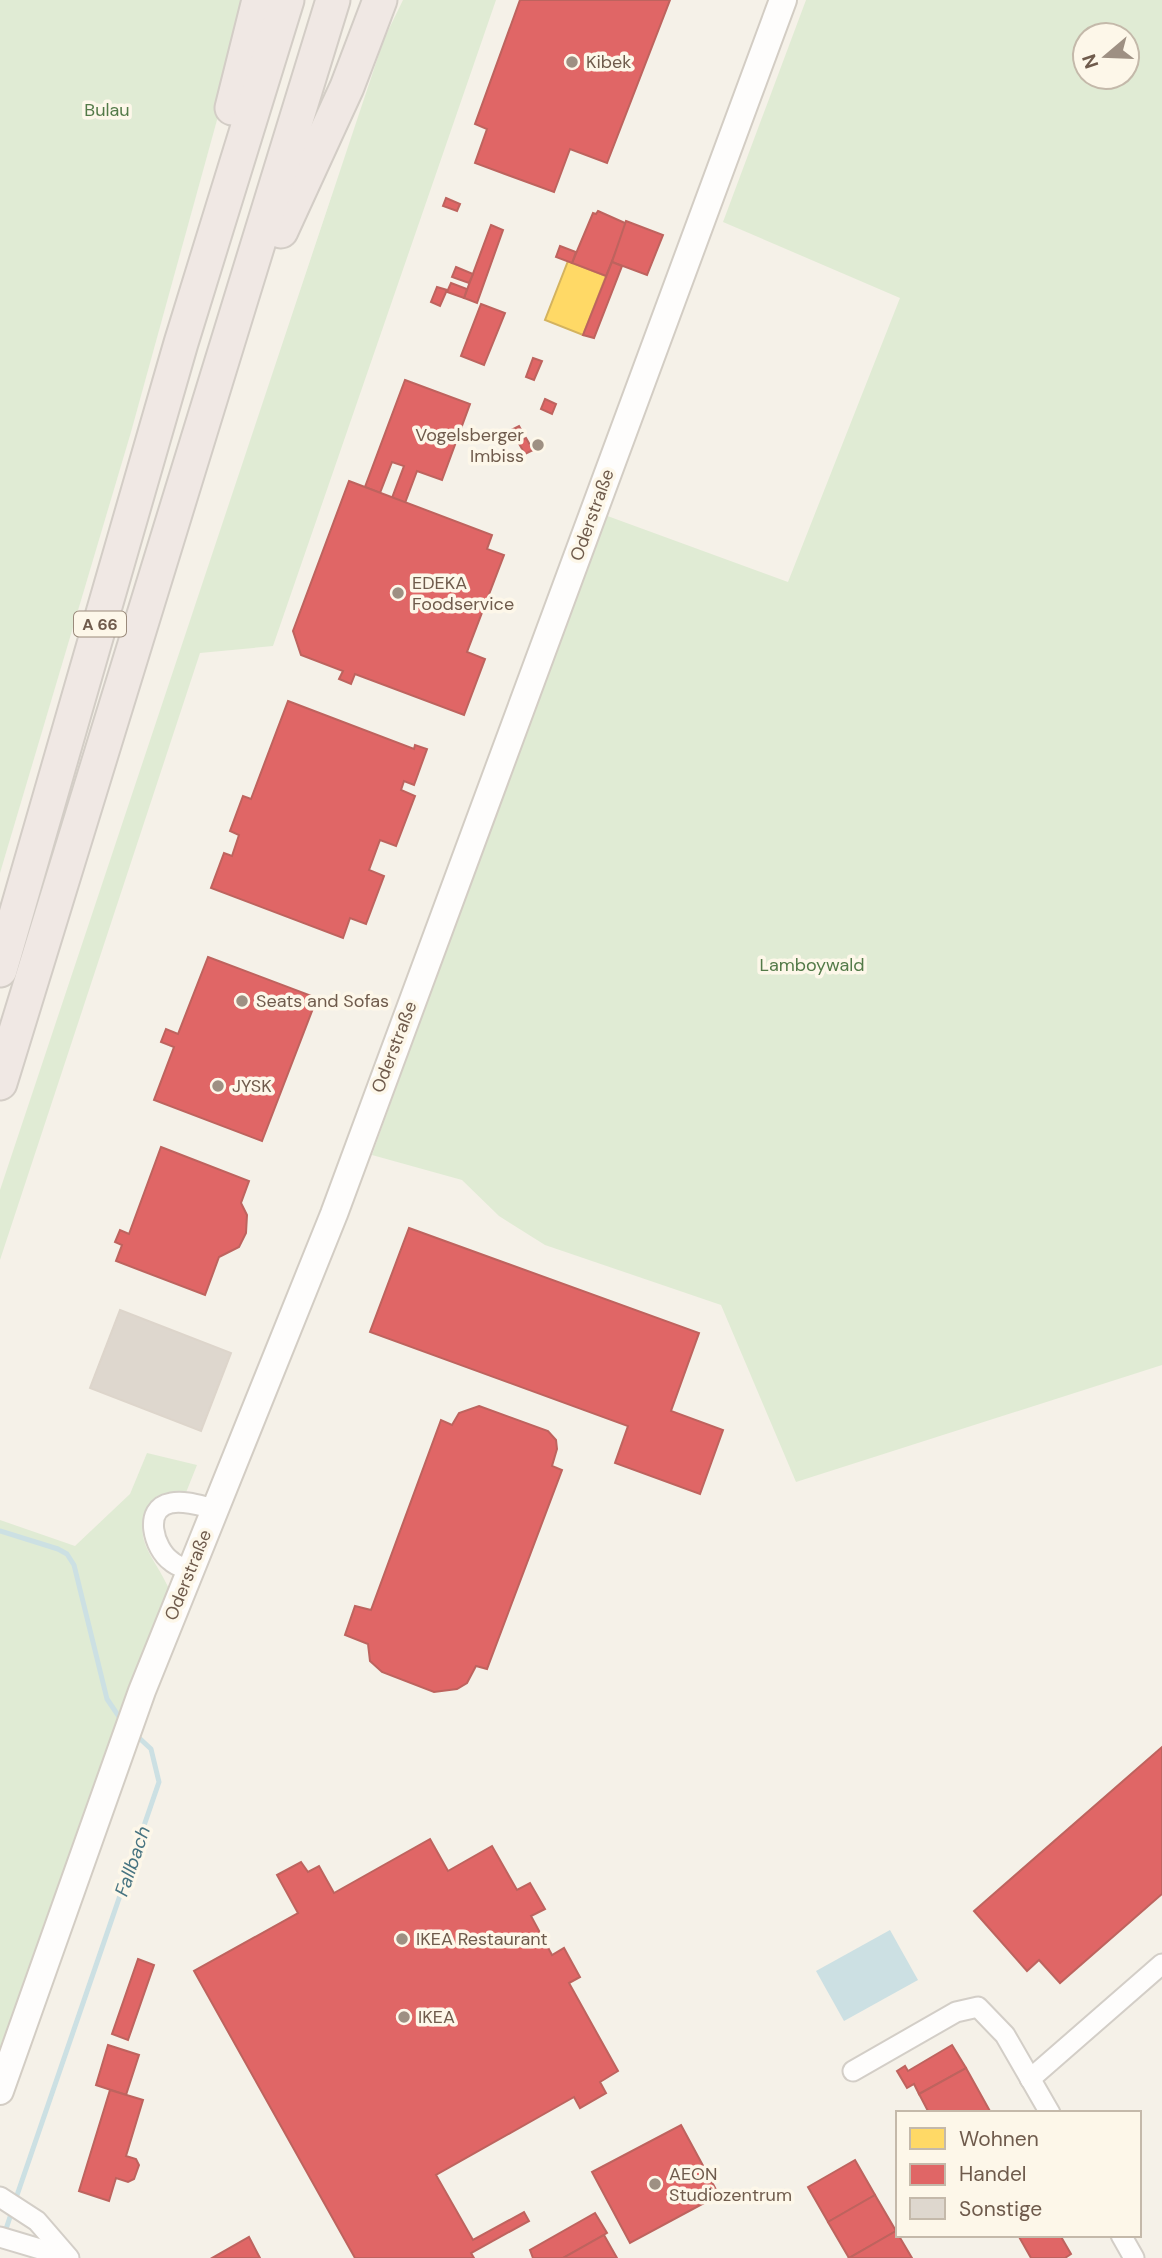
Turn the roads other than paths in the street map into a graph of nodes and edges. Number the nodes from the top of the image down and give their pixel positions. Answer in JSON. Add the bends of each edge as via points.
{"nodes":[{"id":1,"x":259,"y":0,"type":"edge"},
{"id":2,"x":287,"y":0,"type":"edge"},
{"id":3,"x":333,"y":0,"type":"edge"},
{"id":4,"x":380,"y":0,"type":"edge"},
{"id":5,"x":783,"y":0,"type":"edge"},
{"id":6,"x":181,"y":342,"type":"junction"},
{"id":7,"x":227,"y":348,"type":"junction"},
{"id":8,"x":0,"y":970,"type":"edge"},
{"id":9,"x":0,"y":1083,"type":"edge"},
{"id":10,"x":215,"y":1509,"type":"junction"},
{"id":11,"x":191,"y":1571,"type":"junction"},
{"id":12,"x":1162,"y":1964,"type":"edge"},
{"id":13,"x":853,"y":2071,"type":"dead end"},
{"id":14,"x":1030,"y":2079,"type":"junction"},
{"id":15,"x":0,"y":2091,"type":"edge"},
{"id":16,"x":1049,"y":2111,"type":"edge"},
{"id":17,"x":3,"y":2199,"type":"edge"},
{"id":18,"x":0,"y":2237,"type":"edge"},
{"id":19,"x":1122,"y":2237,"type":"edge"},
{"id":20,"x":10,"y":2244,"type":"edge"},
{"id":21,"x":69,"y":2258,"type":"edge"},
{"id":22,"x":1134,"y":2258,"type":"edge"}],
"edges":[{"from":1,"to":6,"type":"highway"},
{"from":2,"to":6,"type":"highway","number":"A 66"},
{"from":3,"to":7,"type":"highway","number":"A 66"},
{"from":4,"to":7,"type":"highway","via":[[347,88]]},
{"from":5,"to":10,"type":"street","name":"Oderstraße","via":[[334,1214]]},
{"from":6,"to":8,"type":"highway","number":"A 66"},
{"from":7,"to":9,"type":"highway","number":"A 66"},
{"from":10,"to":11,"type":"street","name":"Oderstraße"},
{"from":10,"to":11,"type":"street","via":[[170,1503],[155,1515],[152,1525],[158,1545],[170,1561]]},
{"from":11,"to":15,"type":"street","name":"Oderstraße","via":[[142,1691]]},
{"from":12,"to":14,"type":"street"},
{"from":13,"to":14,"type":"street","via":[[956,2012],[978,2007],[1005,2035]]},
{"from":14,"to":16,"type":"street"},
{"from":17,"to":21,"type":"street","via":[[29,2213]]},
{"from":18,"to":20,"type":"street"},
{"from":19,"to":22,"type":"street"},
{"from":20,"to":21,"type":"street"}]}
